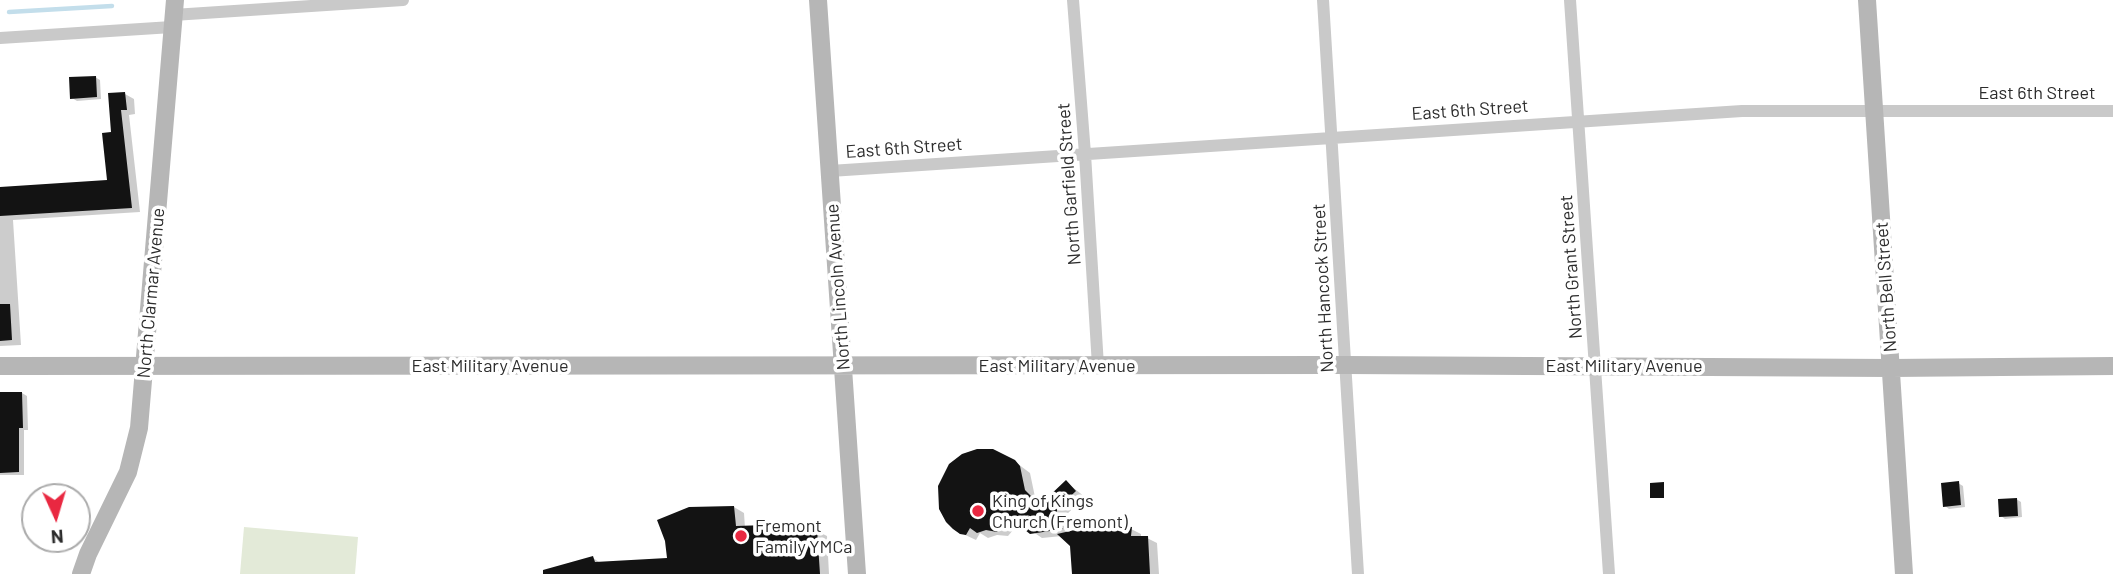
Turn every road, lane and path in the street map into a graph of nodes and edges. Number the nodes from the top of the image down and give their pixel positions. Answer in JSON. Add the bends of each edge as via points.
{"nodes":[{"id":1,"x":403,"y":0,"type":"edge"},
{"id":2,"x":818,"y":0,"type":"edge"},
{"id":3,"x":1073,"y":0,"type":"edge"},
{"id":4,"x":1323,"y":0,"type":"edge"},
{"id":5,"x":1570,"y":0,"type":"edge"},
{"id":6,"x":1867,"y":0,"type":"edge"},
{"id":7,"x":173,"y":14,"type":"edge"},
{"id":8,"x":0,"y":38,"type":"edge"},
{"id":9,"x":1875,"y":111,"type":"junction"},
{"id":10,"x":2113,"y":111,"type":"edge"},
{"id":11,"x":1579,"y":121,"type":"junction"},
{"id":12,"x":1332,"y":136,"type":"junction"},
{"id":13,"x":1085,"y":154,"type":"junction"},
{"id":14,"x":830,"y":170,"type":"junction"},
{"id":15,"x":1345,"y":365,"type":"junction"},
{"id":16,"x":0,"y":366,"type":"edge"},
{"id":17,"x":146,"y":366,"type":"junction"},
{"id":18,"x":1098,"y":366,"type":"junction"},
{"id":19,"x":1594,"y":366,"type":"junction"},
{"id":20,"x":2113,"y":366,"type":"edge"},
{"id":21,"x":844,"y":367,"type":"junction"},
{"id":22,"x":1891,"y":368,"type":"junction"},
{"id":23,"x":81,"y":574,"type":"edge"},
{"id":24,"x":857,"y":574,"type":"edge"},
{"id":25,"x":1358,"y":574,"type":"edge"},
{"id":26,"x":1609,"y":574,"type":"edge"},
{"id":27,"x":1905,"y":574,"type":"edge"}],
"edges":[{"from":1,"to":7,"type":"street"},
{"from":2,"to":14,"type":"main road","name":"North Lincoln Avenue"},
{"from":3,"to":13,"type":"street","name":"North Garfield Street"},
{"from":4,"to":12,"type":"street","name":"North Hancock Street"},
{"from":5,"to":11,"type":"street","name":"North Grant Street"},
{"from":6,"to":9,"type":"main road","name":"North Bell Street"},
{"from":7,"to":8,"type":"street"},
{"from":7,"to":17,"type":"main road","name":"North Clarmar Avenue"},
{"from":9,"to":10,"type":"street","name":"East 6th Street"},
{"from":9,"to":11,"type":"street","name":"East 6th Street","via":[[1763,110]]},
{"from":9,"to":22,"type":"main road","name":"North Bell Street"},
{"from":11,"to":12,"type":"street","name":"East 6th Street"},
{"from":11,"to":19,"type":"street","name":"North Grant Street"},
{"from":12,"to":13,"type":"street","name":"East 6th Street"},
{"from":12,"to":15,"type":"street","name":"North Hancock Street"},
{"from":13,"to":14,"type":"street","name":"East 6th Street"},
{"from":13,"to":18,"type":"street","name":"North Garfield Street"},
{"from":14,"to":21,"type":"main road","name":"North Lincoln Avenue"},
{"from":15,"to":18,"type":"main road","name":"East Military Avenue"},
{"from":15,"to":19,"type":"main road","name":"East Military Avenue"},
{"from":15,"to":25,"type":"street","name":"North Hancock Street"},
{"from":16,"to":17,"type":"main road","name":"East Military Avenue"},
{"from":17,"to":21,"type":"main road","name":"East Military Avenue"},
{"from":17,"to":23,"type":"main road","name":"North Clarmar Avenue","via":[[134,454]]},
{"from":18,"to":21,"type":"main road","name":"East Military Avenue"},
{"from":19,"to":22,"type":"main road","name":"East Military Avenue"},
{"from":19,"to":26,"type":"street","name":"North Grant Street"},
{"from":20,"to":22,"type":"main road","name":"East Military Avenue"},
{"from":21,"to":24,"type":"main road","name":"North Lincoln Avenue"},
{"from":22,"to":27,"type":"main road","name":"North Bell Street"}]}
